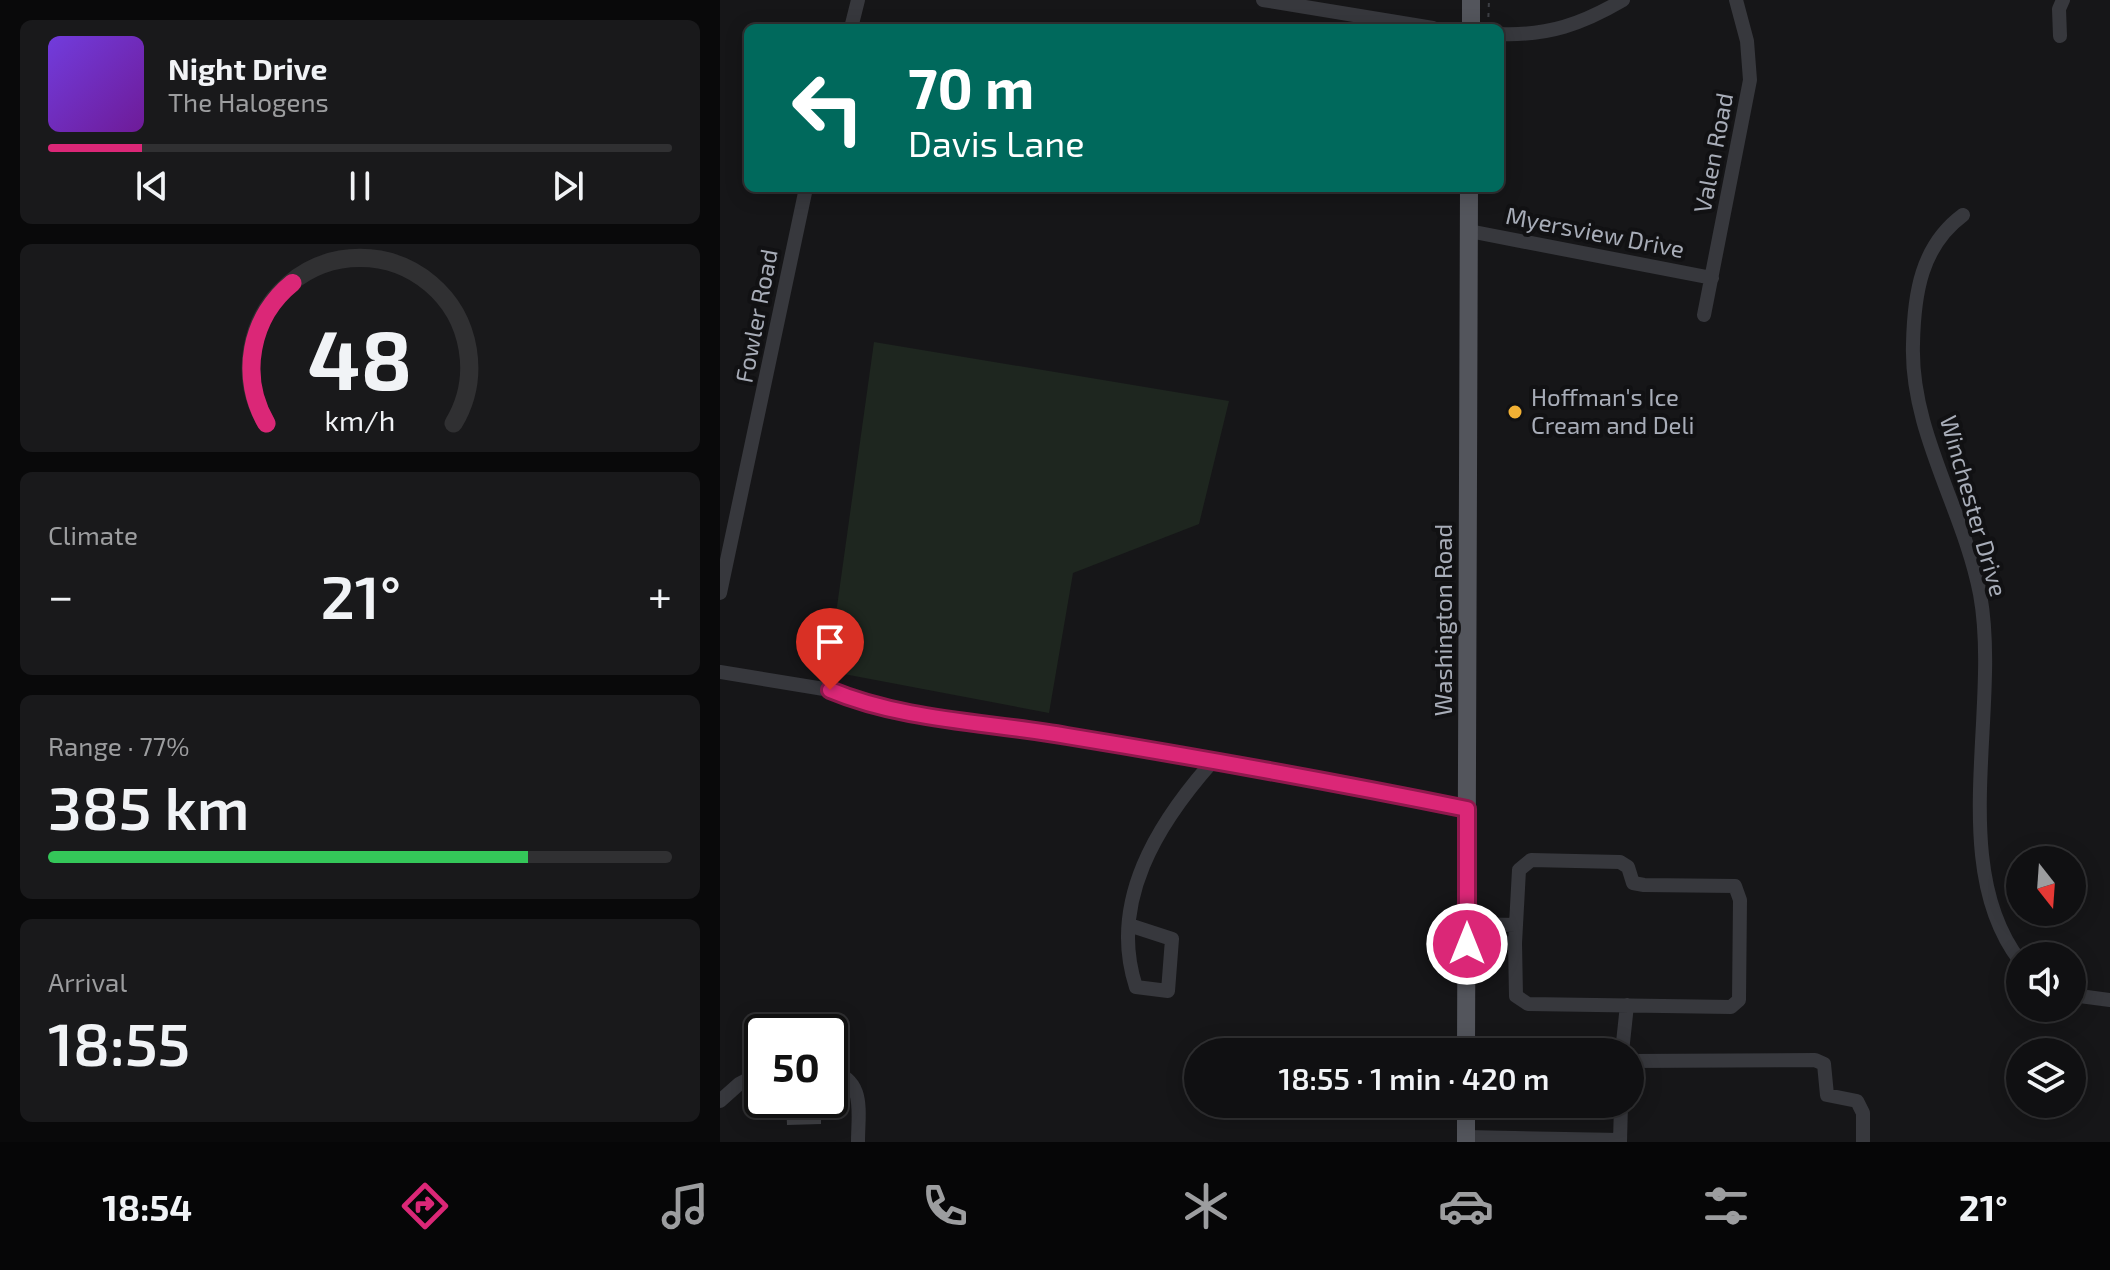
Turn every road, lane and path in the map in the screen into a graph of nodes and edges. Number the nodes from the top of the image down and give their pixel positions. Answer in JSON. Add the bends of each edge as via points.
{"nodes":[{"id":1,"x":858,"y":0,"type":"edge"},
{"id":2,"x":1263,"y":0,"type":"edge"},
{"id":3,"x":1471,"y":0,"type":"edge"},
{"id":4,"x":1489,"y":0,"type":"edge"},
{"id":5,"x":1623,"y":0,"type":"edge"},
{"id":6,"x":1736,"y":0,"type":"edge"},
{"id":7,"x":2063,"y":0,"type":"edge"},
{"id":8,"x":852,"y":24,"type":"edge"},
{"id":9,"x":1409,"y":24,"type":"edge"},
{"id":10,"x":1471,"y":24,"type":"edge"},
{"id":11,"x":1488,"y":24,"type":"edge"},
{"id":12,"x":1504,"y":34,"type":"edge"},
{"id":13,"x":2060,"y":36,"type":"dead end"},
{"id":14,"x":805,"y":192,"type":"edge"},
{"id":15,"x":1469,"y":192,"type":"edge"},
{"id":16,"x":1963,"y":215,"type":"dead end"},
{"id":17,"x":1469,"y":231,"type":"junction"},
{"id":18,"x":1712,"y":278,"type":"junction"},
{"id":19,"x":1704,"y":315,"type":"dead end"},
{"id":20,"x":720,"y":593,"type":"edge"},
{"id":21,"x":720,"y":672,"type":"edge"},
{"id":22,"x":1212,"y":762,"type":"junction"},
{"id":23,"x":1467,"y":809,"type":"junction"},
{"id":24,"x":1467,"y":924,"type":"junction"},
{"id":25,"x":1129,"y":925,"type":"junction"},
{"id":26,"x":1516,"y":925,"type":"junction"},
{"id":27,"x":2010,"y":942,"type":"edge"},
{"id":28,"x":1515,"y":943,"type":"junction"},
{"id":29,"x":1467,"y":944,"type":"junction"},
{"id":30,"x":2086,"y":997,"type":"edge"},
{"id":31,"x":2110,"y":1000,"type":"edge"},
{"id":32,"x":1627,"y":1005,"type":"junction"},
{"id":33,"x":1466,"y":1038,"type":"edge"},
{"id":34,"x":1623,"y":1038,"type":"edge"},
{"id":35,"x":1644,"y":1061,"type":"edge"},
{"id":36,"x":848,"y":1078,"type":"edge"},
{"id":37,"x":744,"y":1081,"type":"edge"},
{"id":38,"x":720,"y":1101,"type":"edge"},
{"id":39,"x":1466,"y":1118,"type":"edge"},
{"id":40,"x":1621,"y":1118,"type":"edge"},
{"id":41,"x":1466,"y":1140,"type":"edge"},
{"id":42,"x":1620,"y":1141,"type":"edge"},
{"id":43,"x":858,"y":1142,"type":"edge"},
{"id":44,"x":1863,"y":1142,"type":"edge"}],
"edges":[{"from":1,"to":8,"type":"street"},
{"from":2,"to":9,"type":"street"},
{"from":3,"to":10,"type":"main road"},
{"from":4,"to":11,"type":"path"},
{"from":5,"to":12,"type":"street","via":[[1568,28]]},
{"from":6,"to":18,"type":"street","name":"Valen Road","via":[[1750,80]]},
{"from":7,"to":13,"type":"street"},
{"from":14,"to":20,"type":"street","name":"Fowler Road"},
{"from":15,"to":17,"type":"main road","name":"Washington Road"},
{"from":16,"to":27,"type":"street","name":"Winchester Drive","via":[[1938,238],[1921,274],[1913,364],[1929,434],[1980,594],[1987,667],[1984,860],[1997,919]]},
{"from":17,"to":18,"type":"street","name":"Myersview Drive"},
{"from":17,"to":23,"type":"main road","name":"Washington Road"},
{"from":18,"to":19,"type":"street","name":"Valen Road"},
{"from":21,"to":22,"type":"street","via":[[830,690],[867,704],[932,717]]},
{"from":22,"to":23,"type":"street"},
{"from":22,"to":25,"type":"street","via":[[1183,794],[1149,847]]},
{"from":23,"to":24,"type":"main road","name":"Washington Road"},
{"from":24,"to":26,"type":"street"},
{"from":24,"to":29,"type":"main road","name":"Washington Road"},
{"from":25,"to":25,"type":"street","via":[[1136,987],[1168,991],[1172,939]]},
{"from":26,"to":28,"type":"street"},
{"from":26,"to":32,"type":"street","via":[[1519,870],[1531,860],[1620,862],[1628,867],[1633,883],[1644,885],[1735,886],[1740,900],[1739,1000],[1731,1007]]},
{"from":28,"to":29,"type":"street"},
{"from":28,"to":32,"type":"street","via":[[1516,996],[1528,1004]]},
{"from":29,"to":33,"type":"main road","name":"Washington Road"},
{"from":30,"to":31,"type":"street"},
{"from":32,"to":34,"type":"street"},
{"from":35,"to":44,"type":"street","via":[[1815,1060],[1824,1064],[1827,1095],[1857,1101],[1863,1113]]},
{"from":36,"to":43,"type":"street"},
{"from":37,"to":38,"type":"street"},
{"from":39,"to":41,"type":"main road"},
{"from":40,"to":42,"type":"street"},
{"from":41,"to":42,"type":"street"}]}
